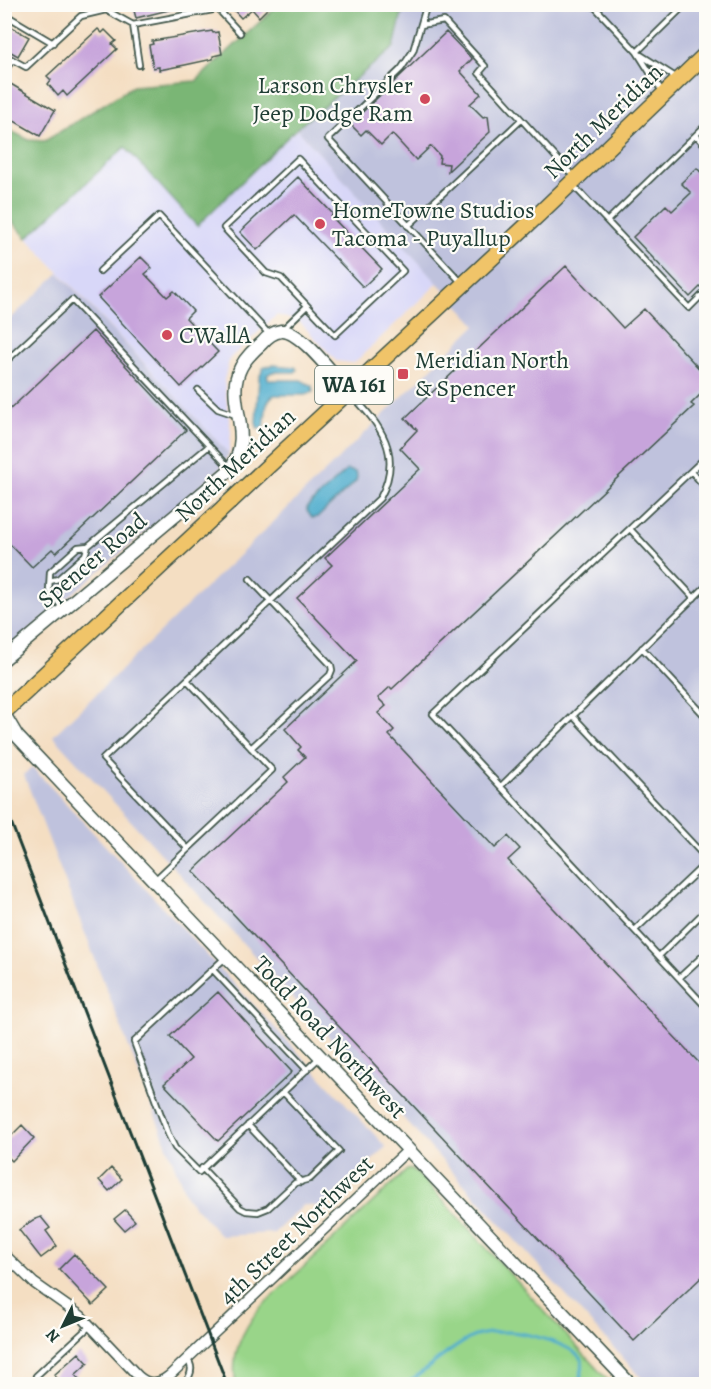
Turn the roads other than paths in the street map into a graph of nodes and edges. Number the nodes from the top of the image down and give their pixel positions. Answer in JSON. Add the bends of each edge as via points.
{"nodes":[{"id":1,"x":427,"y":4,"type":"edge"},
{"id":2,"x":592,"y":4,"type":"edge"},
{"id":3,"x":686,"y":4,"type":"edge"},
{"id":4,"x":218,"y":6,"type":"edge"},
{"id":5,"x":107,"y":7,"type":"edge"},
{"id":6,"x":4,"y":14,"type":"edge"},
{"id":7,"x":421,"y":24,"type":"junction"},
{"id":8,"x":133,"y":25,"type":"junction"},
{"id":9,"x":240,"y":33,"type":"dead end"},
{"id":10,"x":52,"y":43,"type":"junction"},
{"id":11,"x":637,"y":52,"type":"junction"},
{"id":12,"x":706,"y":54,"type":"edge"},
{"id":13,"x":4,"y":56,"type":"edge"},
{"id":14,"x":12,"y":60,"type":"junction"},
{"id":15,"x":706,"y":63,"type":"edge"},
{"id":16,"x":139,"y":64,"type":"dead end"},
{"id":17,"x":4,"y":72,"type":"edge"},
{"id":18,"x":683,"y":76,"type":"junction"},
{"id":19,"x":664,"y":94,"type":"junction"},
{"id":20,"x":521,"y":120,"type":"junction"},
{"id":21,"x":706,"y":126,"type":"edge"},
{"id":22,"x":696,"y":135,"type":"junction"},
{"id":23,"x":706,"y":146,"type":"edge"},
{"id":24,"x":573,"y":181,"type":"junction"},
{"id":25,"x":607,"y":221,"type":"junction"},
{"id":26,"x":408,"y":225,"type":"junction"},
{"id":27,"x":99,"y":271,"type":"dead end"},
{"id":28,"x":463,"y":284,"type":"junction"},
{"id":29,"x":706,"y":291,"type":"edge"},
{"id":30,"x":307,"y":306,"type":"junction"},
{"id":31,"x":275,"y":333,"type":"junction"},
{"id":32,"x":4,"y":363,"type":"edge"},
{"id":33,"x":198,"y":390,"type":"dead end"},
{"id":34,"x":348,"y":391,"type":"junction"},
{"id":35,"x":239,"y":416,"type":"junction"},
{"id":36,"x":209,"y":446,"type":"junction"},
{"id":37,"x":706,"y":457,"type":"edge"},
{"id":38,"x":231,"y":469,"type":"junction"},
{"id":39,"x":692,"y":472,"type":"junction"},
{"id":40,"x":706,"y":488,"type":"edge"},
{"id":41,"x":630,"y":529,"type":"junction"},
{"id":42,"x":88,"y":546,"type":"junction"},
{"id":43,"x":250,"y":579,"type":"dead end"},
{"id":44,"x":50,"y":581,"type":"junction"},
{"id":45,"x":706,"y":586,"type":"edge"},
{"id":46,"x":694,"y":598,"type":"junction"},
{"id":47,"x":271,"y":601,"type":"junction"},
{"id":48,"x":65,"y":610,"type":"junction"},
{"id":49,"x":642,"y":648,"type":"junction"},
{"id":50,"x":4,"y":659,"type":"edge"},
{"id":51,"x":187,"y":680,"type":"junction"},
{"id":52,"x":4,"y":713,"type":"edge"},
{"id":53,"x":573,"y":716,"type":"junction"},
{"id":54,"x":706,"y":717,"type":"edge"},
{"id":55,"x":251,"y":748,"type":"junction"},
{"id":56,"x":501,"y":786,"type":"junction"},
{"id":57,"x":188,"y":849,"type":"junction"},
{"id":58,"x":706,"y":858,"type":"edge"},
{"id":59,"x":706,"y":863,"type":"edge"},
{"id":60,"x":154,"y":881,"type":"junction"},
{"id":61,"x":706,"y":910,"type":"edge"},
{"id":62,"x":635,"y":930,"type":"junction"},
{"id":63,"x":706,"y":953,"type":"edge"},
{"id":64,"x":659,"y":956,"type":"junction"},
{"id":65,"x":226,"y":957,"type":"junction"},
{"id":66,"x":213,"y":970,"type":"junction"},
{"id":67,"x":679,"y":978,"type":"junction"},
{"id":68,"x":706,"y":1007,"type":"edge"},
{"id":69,"x":320,"y":1057,"type":"junction"},
{"id":70,"x":307,"y":1070,"type":"junction"},
{"id":71,"x":283,"y":1092,"type":"junction"},
{"id":72,"x":248,"y":1125,"type":"junction"},
{"id":73,"x":408,"y":1150,"type":"junction"},
{"id":74,"x":202,"y":1168,"type":"junction"},
{"id":75,"x":301,"y":1182,"type":"junction"},
{"id":76,"x":4,"y":1254,"type":"edge"},
{"id":77,"x":90,"y":1326,"type":"junction"},
{"id":78,"x":187,"y":1359,"type":"junction"},
{"id":79,"x":36,"y":1376,"type":"dead end"},
{"id":80,"x":152,"y":1384,"type":"edge"},
{"id":81,"x":184,"y":1384,"type":"edge"},
{"id":82,"x":630,"y":1384,"type":"edge"}],
"edges":[{"from":1,"to":7,"type":"lane"},
{"from":2,"to":11,"type":"lane"},
{"from":3,"to":11,"type":"lane"},
{"from":4,"to":8,"type":"lane"},
{"from":4,"to":9,"type":"lane"},
{"from":5,"to":8,"type":"lane"},
{"from":5,"to":10,"type":"lane","via":[[81,16]]},
{"from":6,"to":10,"type":"lane"},
{"from":7,"to":20,"type":"lane","via":[[444,21],[485,66],[479,73]]},
{"from":7,"to":26,"type":"lane","via":[[401,69],[328,139]]},
{"from":8,"to":16,"type":"lane"},
{"from":10,"to":14,"type":"lane","via":[[26,68]]},
{"from":11,"to":18,"type":"lane"},
{"from":11,"to":19,"type":"lane"},
{"from":12,"to":18,"type":"main road","name":"North Meridian","number":"WA 161"},
{"from":13,"to":14,"type":"lane"},
{"from":14,"to":17,"type":"lane"},
{"from":15,"to":18,"type":"main road"},
{"from":18,"to":19,"type":"main road","name":"North Meridian","number":"WA 161"},
{"from":19,"to":24,"type":"main road","name":"North Meridian","number":"WA 161"},
{"from":20,"to":24,"type":"lane"},
{"from":20,"to":26,"type":"lane"},
{"from":21,"to":22,"type":"lane"},
{"from":22,"to":23,"type":"lane"},
{"from":22,"to":25,"type":"lane"},
{"from":24,"to":25,"type":"lane"},
{"from":24,"to":28,"type":"main road","name":"North Meridian","number":"WA 161"},
{"from":25,"to":29,"type":"lane","via":[[689,308]]},
{"from":26,"to":28,"type":"lane"},
{"from":27,"to":31,"type":"lane","via":[[159,216]]},
{"from":28,"to":34,"type":"main road","name":"North Meridian","number":"WA 161"},
{"from":30,"to":30,"type":"lane","via":[[335,335],[403,271],[298,159],[224,228],[266,273],[281,278]]},
{"from":30,"to":31,"type":"lane"},
{"from":31,"to":34,"type":"street","via":[[292,333],[303,341]]},
{"from":31,"to":35,"type":"street","via":[[245,360],[238,374],[235,387]]},
{"from":32,"to":36,"type":"lane","via":[[72,300]]},
{"from":33,"to":35,"type":"lane","via":[[218,409]]},
{"from":34,"to":47,"type":"lane","via":[[373,418],[386,440],[389,464],[384,489],[375,503]]},
{"from":34,"to":52,"type":"main road","name":"North Meridian","number":"WA 161"},
{"from":35,"to":38,"type":"street","via":[[240,450]]},
{"from":36,"to":38,"type":"lane"},
{"from":36,"to":42,"type":"lane"},
{"from":37,"to":39,"type":"lane"},
{"from":38,"to":48,"type":"street","name":"Spencer Road"},
{"from":39,"to":40,"type":"lane"},
{"from":39,"to":41,"type":"lane"},
{"from":41,"to":46,"type":"lane"},
{"from":41,"to":56,"type":"lane","via":[[433,714]]},
{"from":42,"to":44,"type":"lane","via":[[85,555],[58,579]]},
{"from":42,"to":44,"type":"lane","via":[[78,547],[50,572]]},
{"from":43,"to":47,"type":"lane"},
{"from":44,"to":48,"type":"lane","via":[[51,593]]},
{"from":45,"to":46,"type":"lane"},
{"from":46,"to":49,"type":"lane"},
{"from":47,"to":51,"type":"lane"},
{"from":47,"to":55,"type":"lane","via":[[332,670]]},
{"from":48,"to":50,"type":"street","name":"Spencer Road"},
{"from":49,"to":53,"type":"lane"},
{"from":49,"to":54,"type":"lane"},
{"from":51,"to":55,"type":"lane"},
{"from":51,"to":57,"type":"lane","via":[[104,759]]},
{"from":52,"to":60,"type":"street","name":"Todd Road Northwest","via":[[17,736]]},
{"from":53,"to":56,"type":"lane"},
{"from":53,"to":58,"type":"lane"},
{"from":55,"to":57,"type":"lane","via":[[272,770]]},
{"from":56,"to":62,"type":"lane"},
{"from":57,"to":60,"type":"lane"},
{"from":59,"to":62,"type":"lane"},
{"from":60,"to":65,"type":"street","name":"Todd Road Northwest"},
{"from":61,"to":64,"type":"lane"},
{"from":62,"to":64,"type":"lane"},
{"from":63,"to":67,"type":"lane"},
{"from":64,"to":67,"type":"lane"},
{"from":65,"to":66,"type":"lane"},
{"from":65,"to":69,"type":"street","name":"Todd Road Northwest"},
{"from":66,"to":70,"type":"lane"},
{"from":66,"to":74,"type":"lane","via":[[134,1042],[171,1141],[199,1172]]},
{"from":67,"to":68,"type":"lane"},
{"from":69,"to":70,"type":"lane"},
{"from":69,"to":73,"type":"street","name":"Todd Road Northwest"},
{"from":70,"to":71,"type":"lane"},
{"from":71,"to":72,"type":"lane"},
{"from":71,"to":75,"type":"lane","via":[[339,1151],[310,1179]]},
{"from":72,"to":74,"type":"lane"},
{"from":72,"to":75,"type":"lane"},
{"from":73,"to":78,"type":"street","name":"4th Street Northwest"},
{"from":73,"to":82,"type":"street","name":"Todd Road Northwest"},
{"from":74,"to":75,"type":"lane","via":[[240,1208],[252,1212],[268,1208]]},
{"from":76,"to":77,"type":"street"},
{"from":77,"to":79,"type":"lane"},
{"from":77,"to":80,"type":"street","via":[[138,1376]]},
{"from":78,"to":80,"type":"street","name":"4th Street Northwest","via":[[165,1379]]},
{"from":78,"to":81,"type":"lane","via":[[191,1370]]}]}
